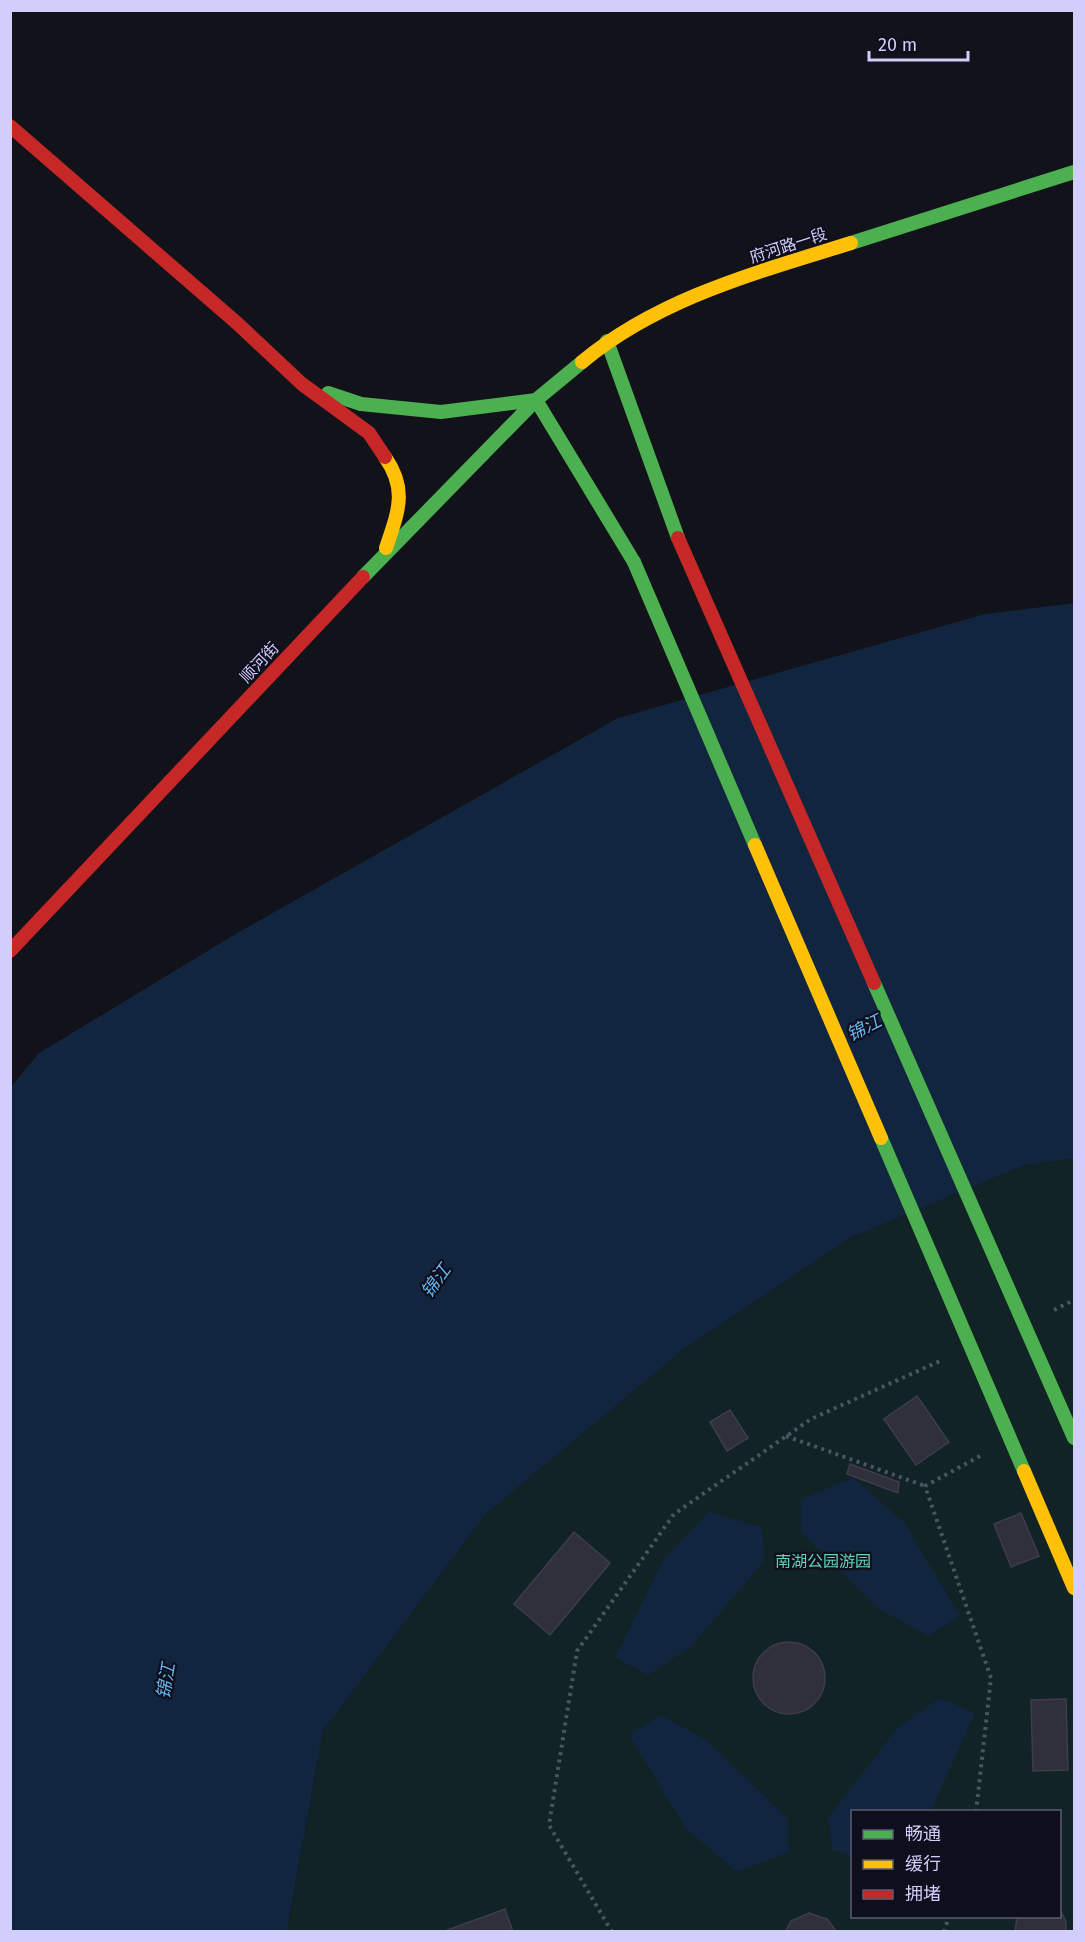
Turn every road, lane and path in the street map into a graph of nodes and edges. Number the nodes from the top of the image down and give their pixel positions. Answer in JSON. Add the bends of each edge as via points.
{"nodes":[{"id":1,"x":10,"y":126,"type":"edge"},
{"id":2,"x":1074,"y":172,"type":"edge"},
{"id":3,"x":607,"y":341,"type":"junction"},
{"id":4,"x":303,"y":384,"type":"junction"},
{"id":5,"x":536,"y":400,"type":"junction"},
{"id":6,"x":384,"y":555,"type":"junction"},
{"id":7,"x":10,"y":951,"type":"edge"},
{"id":8,"x":1074,"y":1300,"type":"edge"},
{"id":9,"x":1043,"y":1315,"type":"dead end"},
{"id":10,"x":948,"y":1358,"type":"dead end"},
{"id":11,"x":786,"y":1436,"type":"junction"},
{"id":12,"x":1074,"y":1438,"type":"edge"},
{"id":13,"x":985,"y":1453,"type":"dead end"},
{"id":14,"x":925,"y":1486,"type":"junction"},
{"id":15,"x":1074,"y":1588,"type":"edge"},
{"id":16,"x":976,"y":1810,"type":"edge"},
{"id":17,"x":612,"y":1932,"type":"edge"}],
"edges":[{"from":1,"to":4,"type":"main road"},
{"from":2,"to":3,"type":"main road","name":"府河路一段","via":[[709,288]]},
{"from":3,"to":5,"type":"main road","name":"府河路一段"},
{"from":3,"to":12,"type":"main road","bridge":true,"via":[[678,538]]},
{"from":4,"to":5,"type":"main road","via":[[361,404],[441,412]]},
{"from":4,"to":6,"type":"main road","via":[[369,433],[397,474],[400,506]]},
{"from":5,"to":6,"type":"main road","name":"顺河街"},
{"from":5,"to":15,"type":"main road","bridge":true,"via":[[634,562]]},
{"from":6,"to":7,"type":"main road","name":"顺河街"},
{"from":8,"to":9,"type":"path"},
{"from":10,"to":11,"type":"path","via":[[811,1419]]},
{"from":11,"to":14,"type":"path"},
{"from":11,"to":17,"type":"path","via":[[674,1514],[577,1651],[549,1825]]},
{"from":13,"to":14,"type":"path"},
{"from":14,"to":16,"type":"path","via":[[991,1678]]}]}
